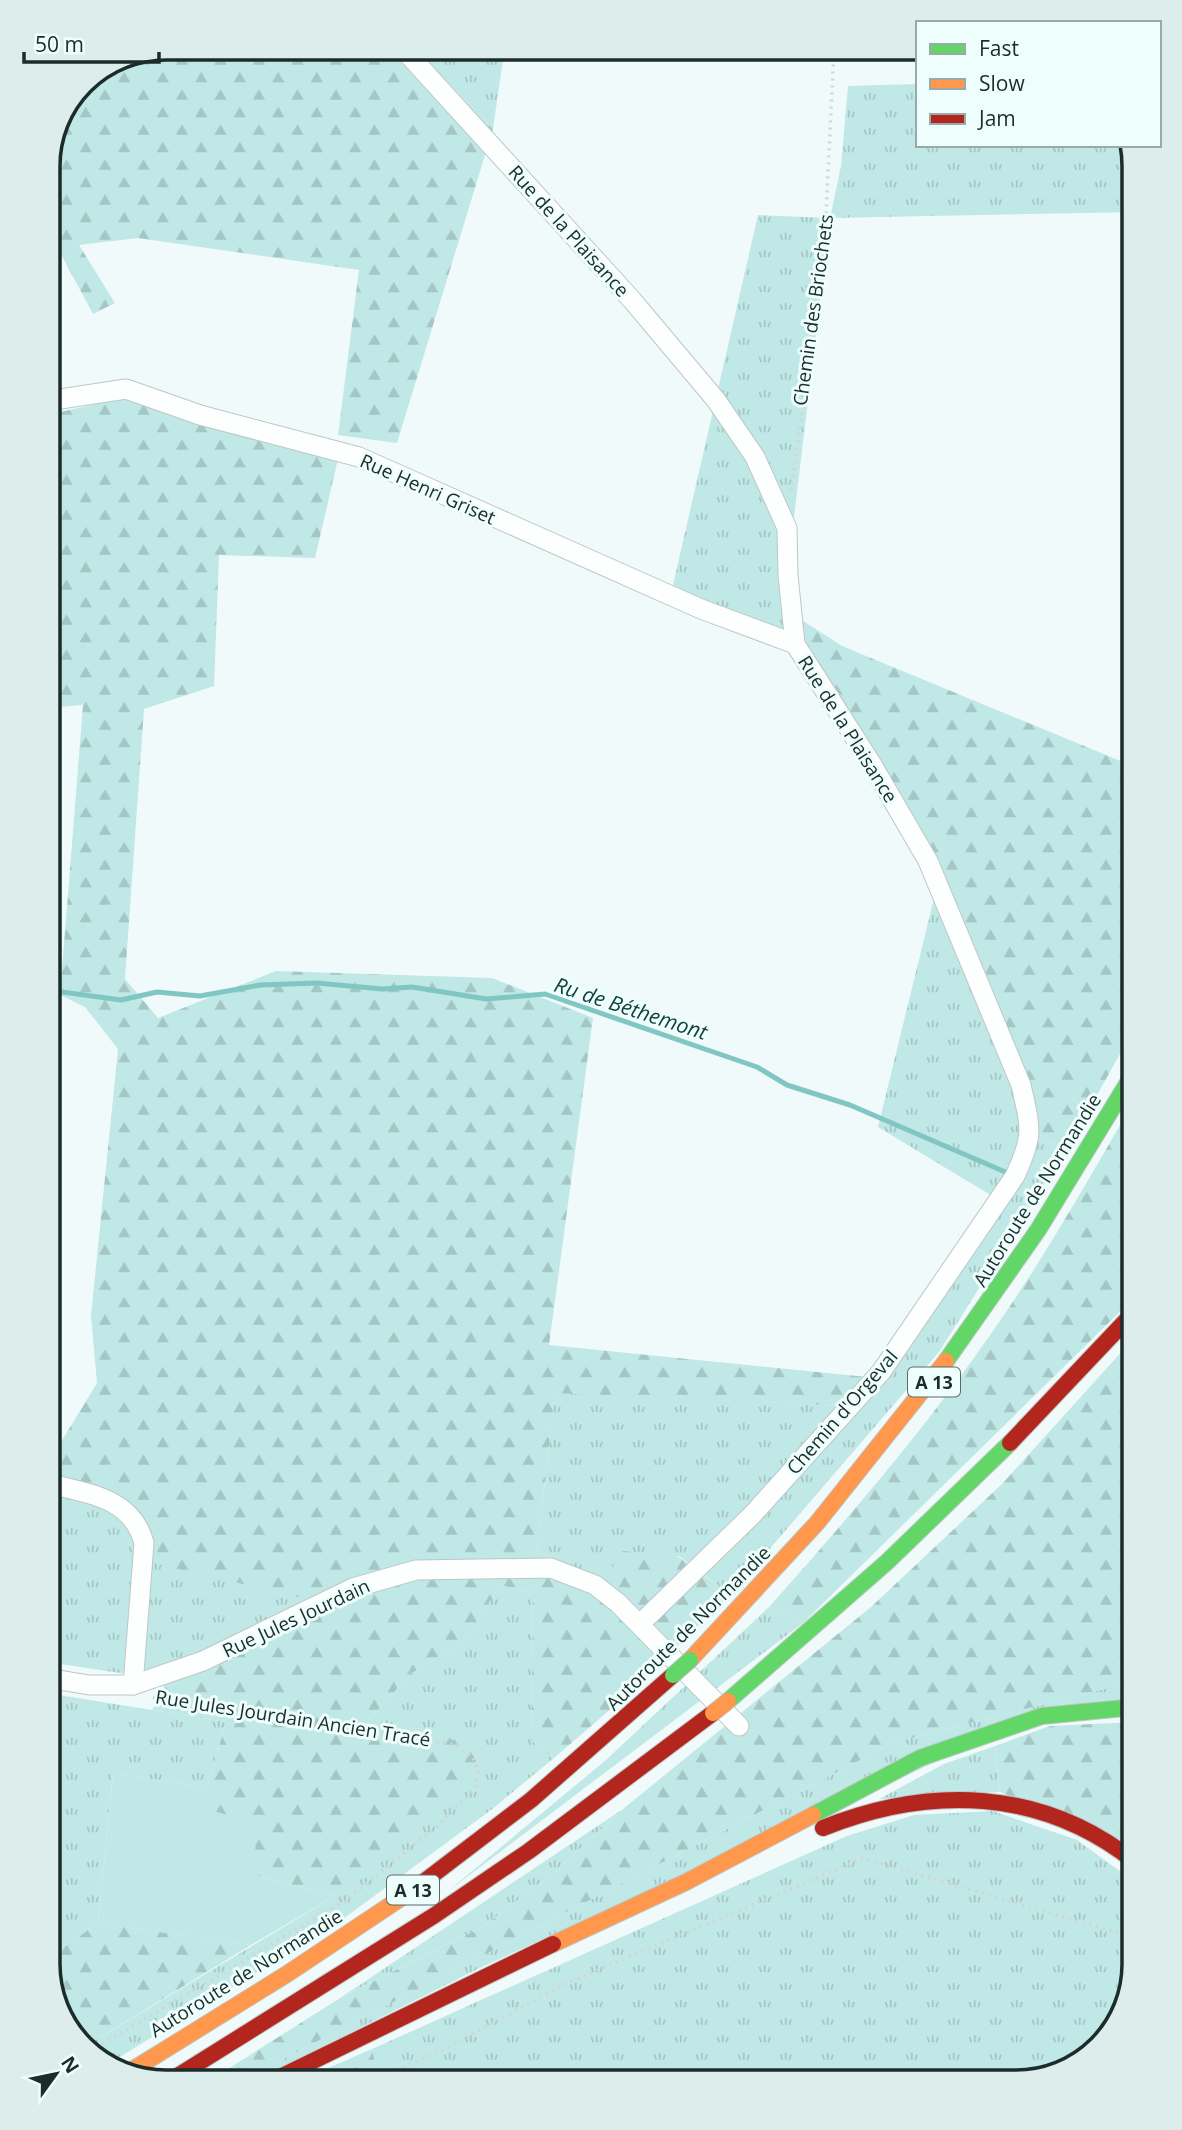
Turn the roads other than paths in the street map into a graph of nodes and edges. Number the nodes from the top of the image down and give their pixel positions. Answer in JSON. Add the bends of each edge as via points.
{"nodes":[{"id":1,"x":413,"y":60,"type":"edge"},
{"id":2,"x":60,"y":399,"type":"edge"},
{"id":3,"x":794,"y":644,"type":"junction"},
{"id":4,"x":1122,"y":1093,"type":"edge"},
{"id":5,"x":1015,"y":1176,"type":"joint"},
{"id":6,"x":1122,"y":1325,"type":"edge"},
{"id":7,"x":60,"y":1487,"type":"edge"},
{"id":8,"x":639,"y":1624,"type":"junction"},
{"id":9,"x":60,"y":1680,"type":"edge"},
{"id":10,"x":132,"y":1685,"type":"junction"},
{"id":11,"x":1122,"y":1708,"type":"edge"},
{"id":12,"x":738,"y":1727,"type":"dead end"},
{"id":13,"x":1122,"y":1851,"type":"edge"},
{"id":14,"x":686,"y":1882,"type":"junction"},
{"id":15,"x":137,"y":2067,"type":"edge"},
{"id":16,"x":187,"y":2070,"type":"edge"},
{"id":17,"x":294,"y":2070,"type":"edge"}],
"edges":[{"from":1,"to":3,"type":"street","name":"Rue de la Plaisance","via":[[632,300],[716,400],[755,457],[787,528]]},
{"from":2,"to":3,"type":"street","name":"Rue Henri Griset","via":[[126,389],[200,415],[359,457],[701,609]]},
{"from":3,"to":5,"type":"street","name":"Rue de la Plaisance","via":[[928,861],[1011,1060],[1024,1096],[1030,1144]]},
{"from":4,"to":15,"type":"highway","name":"Autoroute de Normandie","number":"A 13","bridge":true,"via":[[1064,1192],[927,1391],[814,1530],[690,1660],[576,1763],[439,1872]]},
{"from":5,"to":8,"type":"street","name":"Chemin d'Orgeval","via":[[881,1371],[752,1514]]},
{"from":6,"to":16,"type":"highway","number":"A 13","bridge":true,"via":[[1057,1396],[873,1577],[713,1713],[435,1915]]},
{"from":7,"to":10,"type":"street","via":[[113,1502],[134,1516],[141,1529],[144,1543]]},
{"from":8,"to":10,"type":"street","name":"Rue Jules Jourdain","via":[[595,1585],[551,1567],[416,1570],[353,1588],[203,1661]]},
{"from":8,"to":12,"type":"street","name":"Rue Jules Jourdain"},
{"from":9,"to":10,"type":"street","name":"Rue Jules Jourdain"},
{"from":11,"to":14,"type":"highway","via":[[1042,1716],[920,1758]]},
{"from":13,"to":14,"type":"highway","via":[[1058,1816],[991,1800],[913,1801],[835,1824]]},
{"from":14,"to":17,"type":"highway"}]}
